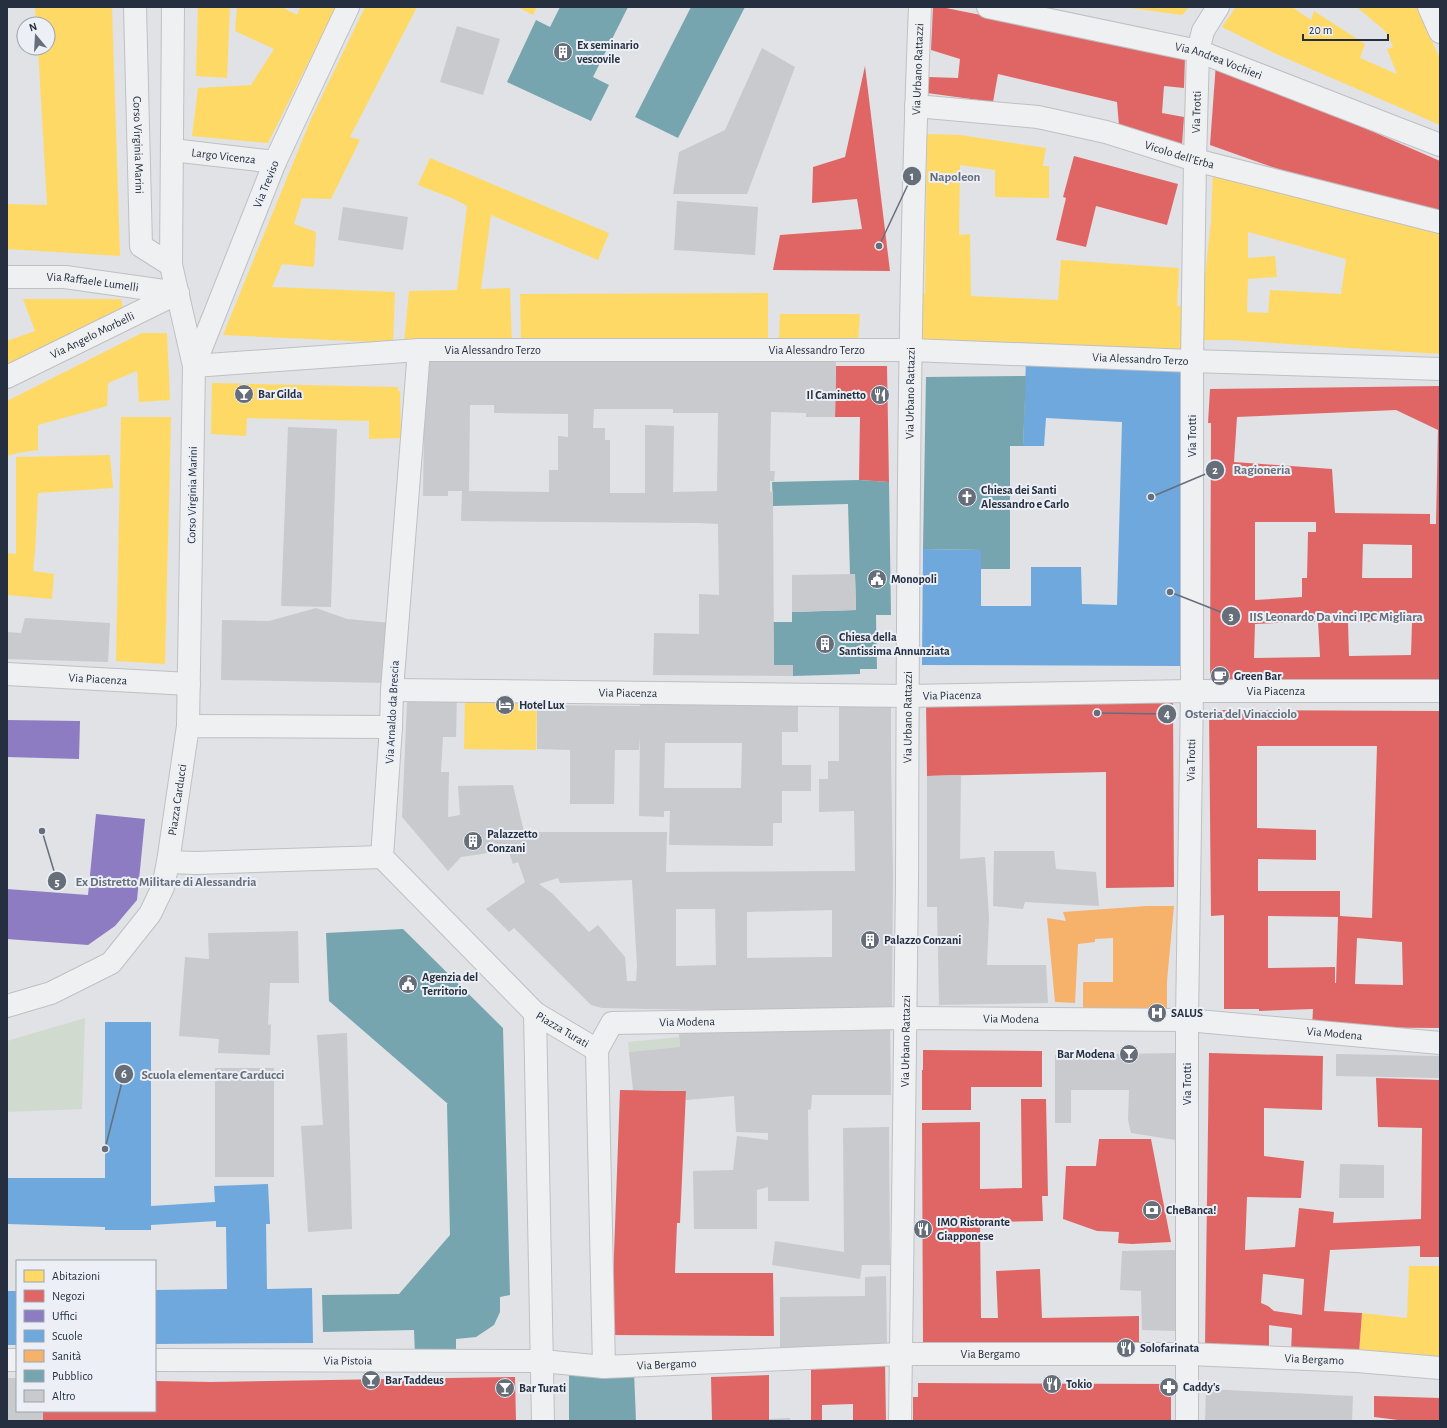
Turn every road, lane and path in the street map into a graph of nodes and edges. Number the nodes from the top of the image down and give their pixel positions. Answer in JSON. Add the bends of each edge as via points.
{"nodes":[{"id":1,"x":135,"y":7,"type":"edge"},
{"id":2,"x":173,"y":7,"type":"edge"},
{"id":3,"x":348,"y":7,"type":"edge"},
{"id":4,"x":920,"y":7,"type":"edge"},
{"id":5,"x":988,"y":7,"type":"edge"},
{"id":6,"x":1218,"y":7,"type":"edge"},
{"id":7,"x":1429,"y":7,"type":"edge"},
{"id":8,"x":1440,"y":32,"type":"edge"},
{"id":9,"x":1198,"y":51,"type":"junction"},
{"id":10,"x":916,"y":106,"type":"junction"},
{"id":11,"x":1440,"y":145,"type":"edge"},
{"id":12,"x":172,"y":150,"type":"junction"},
{"id":13,"x":1195,"y":160,"type":"junction"},
{"id":14,"x":275,"y":162,"type":"junction"},
{"id":15,"x":1440,"y":222,"type":"edge"},
{"id":16,"x":171,"y":265,"type":"junction"},
{"id":17,"x":7,"y":277,"type":"edge"},
{"id":18,"x":178,"y":293,"type":"junction"},
{"id":19,"x":419,"y":350,"type":"junction"},
{"id":20,"x":911,"y":350,"type":"junction"},
{"id":21,"x":1192,"y":361,"type":"junction"},
{"id":22,"x":194,"y":366,"type":"junction"},
{"id":23,"x":1440,"y":369,"type":"edge"},
{"id":24,"x":7,"y":377,"type":"edge"},
{"id":25,"x":7,"y":674,"type":"edge"},
{"id":26,"x":189,"y":684,"type":"junction"},
{"id":27,"x":392,"y":690,"type":"junction"},
{"id":28,"x":1192,"y":691,"type":"junction"},
{"id":29,"x":1440,"y":691,"type":"edge"},
{"id":30,"x":908,"y":696,"type":"junction"},
{"id":31,"x":188,"y":726,"type":"junction"},
{"id":32,"x":391,"y":727,"type":"junction"},
{"id":33,"x":382,"y":857,"type":"junction"},
{"id":34,"x":168,"y":862,"type":"junction"},
{"id":35,"x":7,"y":1006,"type":"edge"},
{"id":36,"x":535,"y":1013,"type":"junction"},
{"id":37,"x":906,"y":1018,"type":"junction"},
{"id":38,"x":1187,"y":1020,"type":"junction"},
{"id":39,"x":1440,"y":1043,"type":"edge"},
{"id":40,"x":597,"y":1050,"type":"junction"},
{"id":41,"x":901,"y":1354,"type":"junction"},
{"id":42,"x":1188,"y":1354,"type":"junction"},
{"id":43,"x":156,"y":1360,"type":"edge"},
{"id":44,"x":542,"y":1361,"type":"junction"},
{"id":45,"x":604,"y":1367,"type":"junction"},
{"id":46,"x":1440,"y":1368,"type":"edge"},
{"id":47,"x":543,"y":1421,"type":"edge"},
{"id":48,"x":900,"y":1421,"type":"edge"},
{"id":49,"x":1187,"y":1421,"type":"edge"}],
"edges":[{"from":1,"to":16,"type":"street","name":"Corso Virginia Marini","via":[[141,246]]},
{"from":2,"to":12,"type":"street","name":"Corso Virginia Marini"},
{"from":3,"to":14,"type":"street","name":"Via Treviso"},
{"from":4,"to":10,"type":"street","name":"Via Urbano Rattazzi"},
{"from":5,"to":9,"type":"street","name":"Via Andrea Vochieri"},
{"from":6,"to":9,"type":"street","name":"Via Trotti","via":[[1204,31]]},
{"from":7,"to":8,"type":"street"},
{"from":9,"to":11,"type":"street","name":"Via Andrea Vochieri"},
{"from":9,"to":13,"type":"street","name":"Via Trotti"},
{"from":10,"to":13,"type":"street","name":"Vicolo dell'Erba","via":[[1038,117],[1106,132]]},
{"from":10,"to":20,"type":"street","name":"Via Urbano Rattazzi"},
{"from":12,"to":14,"type":"street","name":"Largo Vicenza"},
{"from":12,"to":16,"type":"street","name":"Corso Virginia Marini"},
{"from":13,"to":15,"type":"street","name":"Vicolo dell'Erba"},
{"from":13,"to":21,"type":"street","name":"Via Trotti"},
{"from":14,"to":22,"type":"street","name":"Via Treviso"},
{"from":16,"to":18,"type":"street","name":"Corso Virginia Marini"},
{"from":17,"to":18,"type":"street","name":"Via Raffaele Lumelli","via":[[65,277]]},
{"from":18,"to":22,"type":"street","name":"Corso Virginia Marini"},
{"from":18,"to":24,"type":"street","name":"Via Angelo Morbelli"},
{"from":19,"to":20,"type":"street","name":"Via Alessandro Terzo"},
{"from":19,"to":22,"type":"street","name":"Via Alessandro Terzo"},
{"from":19,"to":27,"type":"street","name":"Via Arnaldo da Brescia"},
{"from":20,"to":21,"type":"street","name":"Via Alessandro Terzo"},
{"from":20,"to":30,"type":"street","name":"Via Urbano Rattazzi"},
{"from":21,"to":23,"type":"street","name":"Via Alessandro Terzo"},
{"from":21,"to":28,"type":"street","name":"Via Trotti"},
{"from":22,"to":26,"type":"street","name":"Corso Virginia Marini"},
{"from":25,"to":26,"type":"street","name":"Via Piacenza"},
{"from":26,"to":31,"type":"street","name":"Corso Virginia Marini"},
{"from":27,"to":30,"type":"street","name":"Via Piacenza"},
{"from":27,"to":32,"type":"street","name":"Via Arnaldo da Brescia"},
{"from":28,"to":29,"type":"street","name":"Via Piacenza"},
{"from":28,"to":30,"type":"street","name":"Via Piacenza"},
{"from":28,"to":38,"type":"street","name":"Via Trotti"},
{"from":30,"to":37,"type":"street","name":"Via Urbano Rattazzi"},
{"from":31,"to":32,"type":"street"},
{"from":31,"to":34,"type":"street","name":"Piazza Carducci"},
{"from":32,"to":33,"type":"street","name":"Via Arnaldo da Brescia"},
{"from":33,"to":34,"type":"street"},
{"from":33,"to":36,"type":"street"},
{"from":34,"to":35,"type":"street","name":"Piazza Carducci","via":[[163,887],[150,914],[111,963],[51,993]]},
{"from":36,"to":40,"type":"street","name":"Piazza Turati"},
{"from":36,"to":44,"type":"street","name":"Piazza Turati"},
{"from":37,"to":38,"type":"street","name":"Via Modena"},
{"from":37,"to":40,"type":"street","name":"Via Modena","via":[[612,1023]]},
{"from":37,"to":41,"type":"street","name":"Via Urbano Rattazzi"},
{"from":38,"to":39,"type":"street","name":"Via Modena"},
{"from":38,"to":42,"type":"street","name":"Via Trotti"},
{"from":40,"to":45,"type":"street","name":"Piazza Turati"},
{"from":41,"to":42,"type":"street","name":"Via Bergamo"},
{"from":41,"to":45,"type":"street","name":"Via Bergamo"},
{"from":41,"to":48,"type":"street","name":"Via Urbano Rattazzi"},
{"from":42,"to":46,"type":"street","name":"Via Bergamo","via":[[1357,1361]]},
{"from":42,"to":49,"type":"street","name":"Via Trotti"},
{"from":43,"to":44,"type":"street","name":"Via Pistoia"},
{"from":44,"to":45,"type":"street","name":"Via Bergamo"},
{"from":44,"to":47,"type":"street","name":"Piazza Turati"}]}
